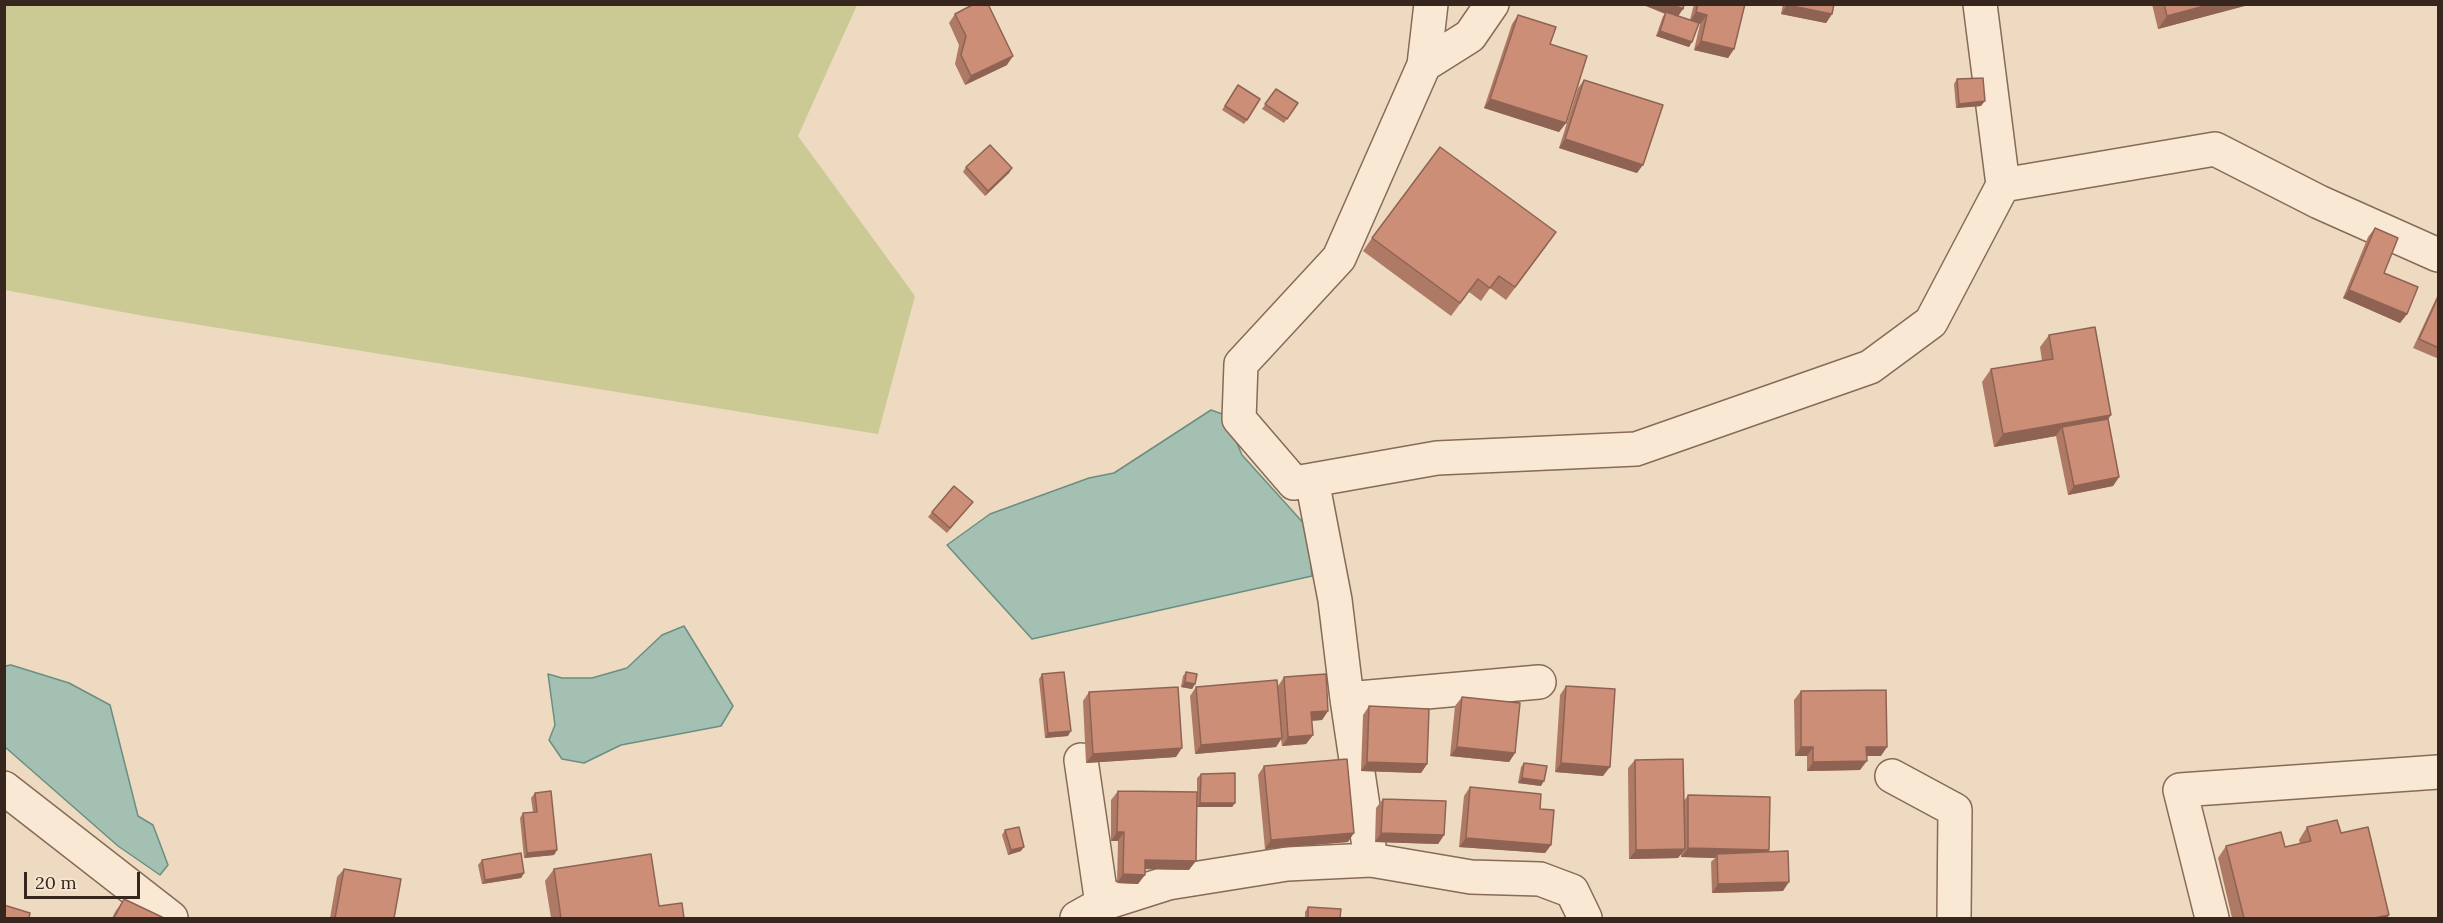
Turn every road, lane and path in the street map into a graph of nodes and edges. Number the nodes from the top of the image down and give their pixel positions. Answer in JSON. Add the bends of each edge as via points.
{"nodes":[{"id":1,"x":1431,"y":4,"type":"edge"},
{"id":2,"x":1492,"y":4,"type":"edge"},
{"id":3,"x":1980,"y":4,"type":"edge"},
{"id":4,"x":1424,"y":65,"type":"junction"},
{"id":5,"x":2003,"y":185,"type":"junction"},
{"id":6,"x":2439,"y":255,"type":"edge"},
{"id":7,"x":1312,"y":480,"type":"junction"},
{"id":8,"x":1539,"y":682,"type":"dead end"},
{"id":9,"x":1347,"y":699,"type":"junction"},
{"id":10,"x":1081,"y":760,"type":"dead end"},
{"id":11,"x":2439,"y":772,"type":"edge"},
{"id":12,"x":1892,"y":776,"type":"dead end"},
{"id":13,"x":4,"y":788,"type":"edge"},
{"id":14,"x":1371,"y":860,"type":"junction"},
{"id":15,"x":1090,"y":911,"type":"edge"},
{"id":16,"x":171,"y":918,"type":"edge"},
{"id":17,"x":1585,"y":918,"type":"edge"},
{"id":18,"x":1954,"y":918,"type":"edge"},
{"id":19,"x":2212,"y":918,"type":"edge"}],
"edges":[{"from":1,"to":4,"type":"street"},
{"from":2,"to":4,"type":"street","via":[[1470,36]]},
{"from":3,"to":5,"type":"street"},
{"from":4,"to":7,"type":"street","via":[[1339,258],[1241,364],[1239,420],[1294,483]]},
{"from":5,"to":6,"type":"street","via":[[2215,149],[2319,202]]},
{"from":5,"to":7,"type":"street","via":[[1931,321],[1870,367],[1636,449],[1437,458]]},
{"from":7,"to":9,"type":"street","via":[[1335,600]]},
{"from":8,"to":9,"type":"street"},
{"from":9,"to":14,"type":"street"},
{"from":10,"to":15,"type":"street"},
{"from":11,"to":19,"type":"street","via":[[2180,790]]},
{"from":12,"to":18,"type":"street","via":[[1955,810]]},
{"from":13,"to":16,"type":"street"},
{"from":14,"to":15,"type":"street","via":[[1287,864],[1168,883]]},
{"from":14,"to":17,"type":"street","via":[[1471,877],[1540,879],[1572,891]]}]}
